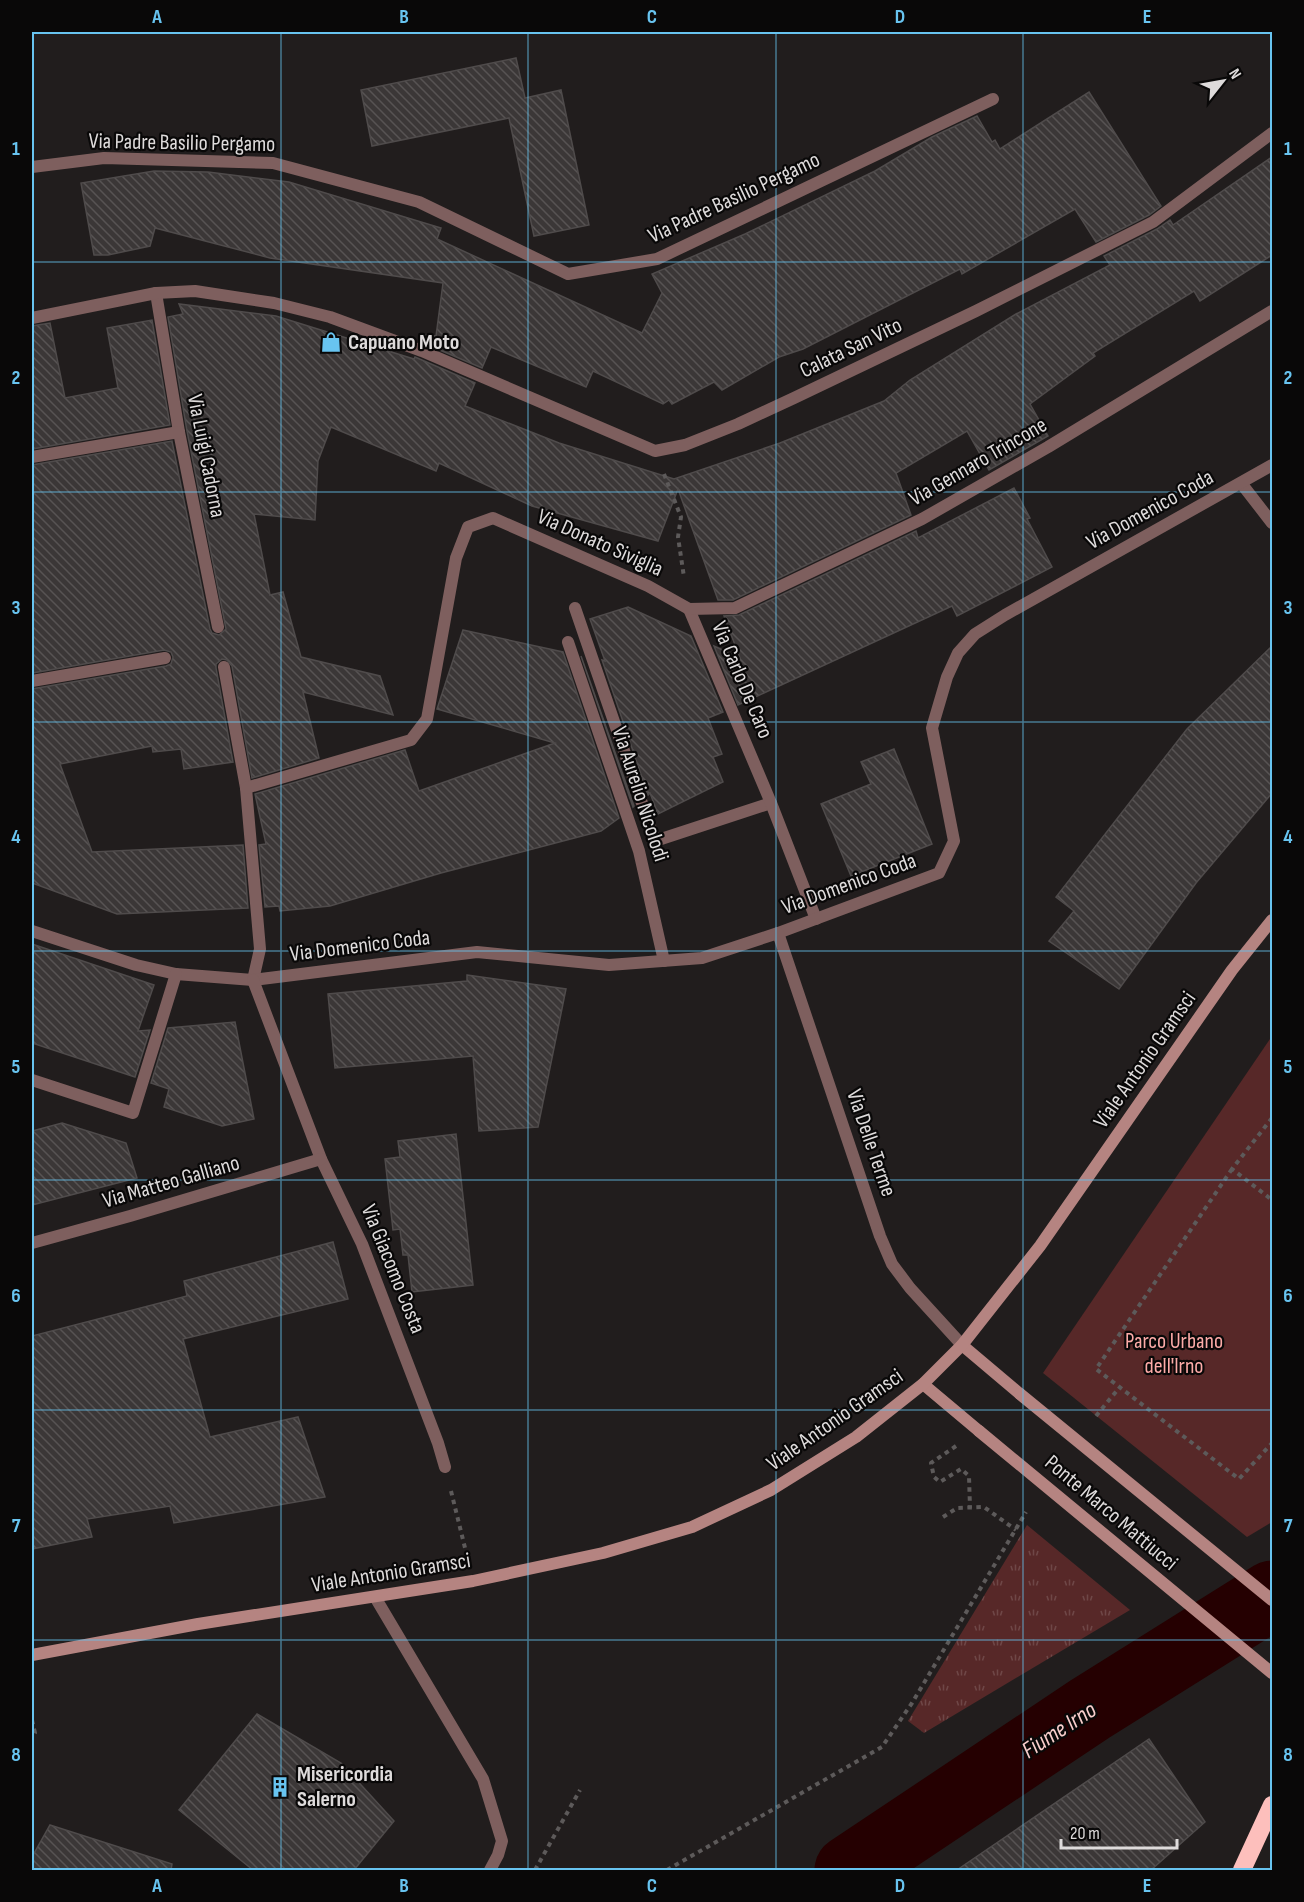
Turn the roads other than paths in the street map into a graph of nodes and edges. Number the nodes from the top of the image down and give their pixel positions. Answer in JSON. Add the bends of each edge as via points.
{"nodes":[{"id":1,"x":993,"y":99,"type":"dead end"},
{"id":2,"x":1272,"y":133,"type":"edge"},
{"id":3,"x":32,"y":167,"type":"edge"},
{"id":4,"x":156,"y":293,"type":"junction"},
{"id":5,"x":1272,"y":311,"type":"edge"},
{"id":6,"x":32,"y":318,"type":"edge"},
{"id":7,"x":179,"y":432,"type":"junction"},
{"id":8,"x":32,"y":457,"type":"edge"},
{"id":9,"x":1272,"y":465,"type":"edge"},
{"id":10,"x":1240,"y":483,"type":"junction"},
{"id":11,"x":1272,"y":523,"type":"edge"},
{"id":12,"x":575,"y":608,"type":"dead end"},
{"id":13,"x":689,"y":609,"type":"junction"},
{"id":14,"x":218,"y":627,"type":"dead end"},
{"id":15,"x":568,"y":642,"type":"dead end"},
{"id":16,"x":165,"y":658,"type":"dead end"},
{"id":17,"x":224,"y":667,"type":"dead end"},
{"id":18,"x":32,"y":681,"type":"edge"},
{"id":19,"x":246,"y":788,"type":"junction"},
{"id":20,"x":771,"y":803,"type":"junction"},
{"id":21,"x":816,"y":919,"type":"junction"},
{"id":22,"x":1272,"y":921,"type":"edge"},
{"id":23,"x":32,"y":930,"type":"edge"},
{"id":24,"x":778,"y":933,"type":"junction"},
{"id":25,"x":664,"y":961,"type":"junction"},
{"id":26,"x":176,"y":974,"type":"junction"},
{"id":27,"x":253,"y":980,"type":"junction"},
{"id":28,"x":32,"y":1080,"type":"edge"},
{"id":29,"x":321,"y":1159,"type":"junction"},
{"id":30,"x":32,"y":1243,"type":"edge"},
{"id":31,"x":962,"y":1345,"type":"junction"},
{"id":32,"x":923,"y":1384,"type":"junction"},
{"id":33,"x":446,"y":1467,"type":"road end"},
{"id":34,"x":375,"y":1597,"type":"junction"},
{"id":35,"x":1272,"y":1600,"type":"edge"},
{"id":36,"x":32,"y":1655,"type":"edge"},
{"id":37,"x":1272,"y":1673,"type":"edge"},
{"id":38,"x":1272,"y":1806,"type":"edge"},
{"id":39,"x":490,"y":1870,"type":"edge"},
{"id":40,"x":1242,"y":1870,"type":"edge"}],
"edges":[{"from":1,"to":3,"type":"street","name":"Via Padre Basilio Pergamo","via":[[657,259],[568,274],[419,202],[273,163],[104,158]]},
{"from":2,"to":4,"type":"street","name":"Calata San Vito","via":[[1153,222],[738,424],[685,445],[655,451],[422,351],[330,317],[274,303],[195,291]]},
{"from":4,"to":6,"type":"street"},
{"from":4,"to":7,"type":"street","name":"Via Luigi Cadorna"},
{"from":5,"to":13,"type":"street","name":"Via Gennaro Trincone","via":[[922,519],[735,608]]},
{"from":7,"to":8,"type":"street"},
{"from":7,"to":14,"type":"street","name":"Via Luigi Cadorna"},
{"from":9,"to":10,"type":"street","name":"Via Domenico Coda"},
{"from":10,"to":11,"type":"street"},
{"from":10,"to":21,"type":"street","name":"Via Domenico Coda","via":[[975,634],[958,653],[947,677],[932,728],[954,841],[939,873]]},
{"from":12,"to":20,"type":"street","via":[[655,841]]},
{"from":13,"to":19,"type":"street","name":"Via Donato Siviglia","via":[[648,586],[493,518],[468,527],[456,558],[427,719],[411,740]]},
{"from":13,"to":20,"type":"street","name":"Via Carlo De Caro"},
{"from":15,"to":25,"type":"street","name":"Via Aurelio Nicolodi","via":[[639,851]]},
{"from":16,"to":18,"type":"street"},
{"from":17,"to":19,"type":"street"},
{"from":19,"to":27,"type":"street","via":[[260,949]]},
{"from":20,"to":21,"type":"street","name":"Via Carlo De Caro"},
{"from":21,"to":24,"type":"street","name":"Via Domenico Coda"},
{"from":22,"to":31,"type":"main road","name":"Viale Antonio Gramsci","via":[[1232,970],[1040,1246]]},
{"from":23,"to":26,"type":"street","via":[[136,965]]},
{"from":24,"to":25,"type":"street","name":"Via Domenico Coda","via":[[702,958]]},
{"from":24,"to":31,"type":"street","name":"Via Delle Terme","via":[[892,1264]]},
{"from":25,"to":27,"type":"street","name":"Via Domenico Coda","via":[[609,965],[477,952]]},
{"from":26,"to":27,"type":"street"},
{"from":26,"to":28,"type":"street","via":[[133,1113]]},
{"from":27,"to":29,"type":"street","name":"Via Giacomo Costa"},
{"from":29,"to":30,"type":"street","name":"Via Matteo Galliano"},
{"from":29,"to":33,"type":"street","name":"Via Giacomo Costa","via":[[362,1244]]},
{"from":31,"to":32,"type":"main road","name":"Viale Antonio Gramsci"},
{"from":31,"to":35,"type":"main road","name":"Ponte Marco Mattiucci","bridge":true},
{"from":32,"to":34,"type":"main road","name":"Viale Antonio Gramsci","via":[[856,1437],[771,1490],[692,1527],[603,1553]]},
{"from":32,"to":37,"type":"main road","name":"Ponte Marco Mattiucci","bridge":true},
{"from":34,"to":36,"type":"main road","name":"Viale Antonio Gramsci"},
{"from":34,"to":39,"type":"street","via":[[483,1779],[502,1841]]},
{"from":38,"to":40,"type":"highway"}]}
